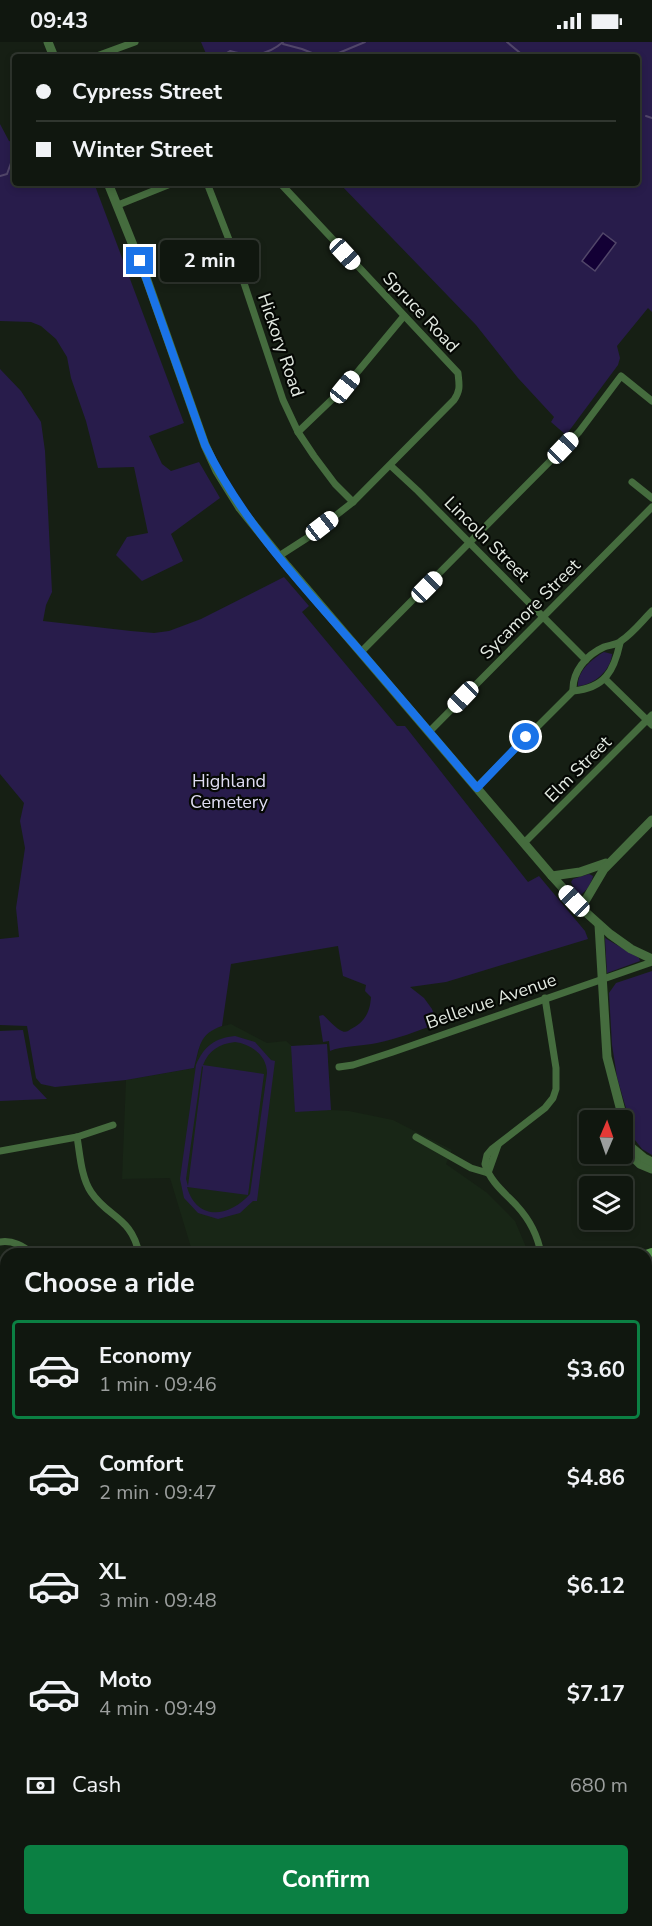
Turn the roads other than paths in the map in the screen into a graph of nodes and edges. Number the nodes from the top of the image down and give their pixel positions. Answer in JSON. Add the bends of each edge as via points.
{"nodes":[{"id":1,"x":135,"y":42,"type":"edge"},
{"id":2,"x":102,"y":54,"type":"edge"},
{"id":3,"x":109,"y":186,"type":"edge"},
{"id":4,"x":166,"y":186,"type":"edge"},
{"id":5,"x":208,"y":186,"type":"edge"},
{"id":6,"x":283,"y":186,"type":"edge"},
{"id":7,"x":118,"y":205,"type":"junction"},
{"id":8,"x":404,"y":316,"type":"junction"},
{"id":9,"x":652,"y":401,"type":"edge"},
{"id":10,"x":298,"y":432,"type":"junction"},
{"id":11,"x":391,"y":466,"type":"junction"},
{"id":12,"x":632,"y":482,"type":"dead end"},
{"id":13,"x":652,"y":498,"type":"edge"},
{"id":14,"x":353,"y":502,"type":"junction"},
{"id":15,"x":652,"y":507,"type":"edge"},
{"id":16,"x":470,"y":545,"type":"junction"},
{"id":17,"x":279,"y":556,"type":"junction"},
{"id":18,"x":652,"y":611,"type":"edge"},
{"id":19,"x":542,"y":617,"type":"junction"},
{"id":20,"x":620,"y":643,"type":"junction"},
{"id":21,"x":361,"y":652,"type":"junction"},
{"id":22,"x":586,"y":660,"type":"junction"},
{"id":23,"x":605,"y":679,"type":"junction"},
{"id":24,"x":573,"y":691,"type":"junction"},
{"id":25,"x":650,"y":720,"type":"edge"},
{"id":26,"x":429,"y":732,"type":"junction"},
{"id":27,"x":477,"y":788,"type":"junction"},
{"id":28,"x":652,"y":820,"type":"edge"},
{"id":29,"x":524,"y":843,"type":"junction"},
{"id":30,"x":611,"y":860,"type":"junction"},
{"id":31,"x":552,"y":876,"type":"junction"},
{"id":32,"x":581,"y":908,"type":"junction"},
{"id":33,"x":599,"y":925,"type":"junction"},
{"id":34,"x":652,"y":961,"type":"edge"},
{"id":35,"x":602,"y":978,"type":"junction"},
{"id":36,"x":545,"y":998,"type":"junction"},
{"id":37,"x":339,"y":1067,"type":"dead end"},
{"id":38,"x":620,"y":1110,"type":"edge"},
{"id":39,"x":113,"y":1125,"type":"dead end"},
{"id":40,"x":77,"y":1137,"type":"junction"},
{"id":41,"x":416,"y":1137,"type":"dead end"},
{"id":42,"x":633,"y":1148,"type":"edge"},
{"id":43,"x":0,"y":1150,"type":"edge"},
{"id":44,"x":633,"y":1153,"type":"edge"},
{"id":45,"x":652,"y":1162,"type":"edge"},
{"id":46,"x":652,"y":1169,"type":"edge"},
{"id":47,"x":488,"y":1173,"type":"junction"},
{"id":48,"x":0,"y":1242,"type":"edge"},
{"id":49,"x":25,"y":1248,"type":"edge"},
{"id":50,"x":137,"y":1248,"type":"edge"},
{"id":51,"x":539,"y":1248,"type":"edge"}],
"edges":[{"from":1,"to":2,"type":"street"},
{"from":3,"to":7,"type":"street"},
{"from":4,"to":7,"type":"street"},
{"from":5,"to":10,"type":"street","name":"Hickory Road","via":[[283,400]]},
{"from":6,"to":8,"type":"street","name":"Spruce Road"},
{"from":7,"to":17,"type":"street","via":[[205,445],[240,508]]},
{"from":8,"to":10,"type":"street","via":[[345,387]]},
{"from":8,"to":11,"type":"street","name":"Spruce Road","via":[[458,373],[460,386],[454,400]]},
{"from":9,"to":16,"type":"street","via":[[621,376],[579,432]]},
{"from":10,"to":14,"type":"street","name":"Hickory Road","via":[[335,484]]},
{"from":11,"to":14,"type":"street","name":"Spruce Road"},
{"from":11,"to":16,"type":"street","name":"Lincoln Street"},
{"from":12,"to":13,"type":"street"},
{"from":14,"to":17,"type":"street","name":"Spruce Road"},
{"from":15,"to":19,"type":"street","name":"Sycamore Street"},
{"from":16,"to":19,"type":"street","name":"Lincoln Street"},
{"from":16,"to":21,"type":"street"},
{"from":17,"to":21,"type":"street"},
{"from":18,"to":20,"type":"street"},
{"from":19,"to":22,"type":"street","name":"Lincoln Street"},
{"from":19,"to":26,"type":"street","name":"Sycamore Street"},
{"from":20,"to":22,"type":"street","via":[[597,650]]},
{"from":20,"to":23,"type":"street","via":[[612,671]]},
{"from":21,"to":26,"type":"street"},
{"from":22,"to":24,"type":"street","via":[[576,673]]},
{"from":23,"to":24,"type":"street"},
{"from":23,"to":25,"type":"street"},
{"from":24,"to":27,"type":"street"},
{"from":25,"to":29,"type":"street","name":"Elm Street"},
{"from":26,"to":27,"type":"street"},
{"from":27,"to":29,"type":"street"},
{"from":28,"to":30,"type":"street"},
{"from":29,"to":31,"type":"street"},
{"from":30,"to":31,"type":"street","via":[[586,871]]},
{"from":30,"to":32,"type":"street"},
{"from":31,"to":32,"type":"street"},
{"from":32,"to":33,"type":"street"},
{"from":33,"to":34,"type":"street"},
{"from":33,"to":35,"type":"street"},
{"from":34,"to":35,"type":"street","name":"Bellevue Avenue"},
{"from":35,"to":36,"type":"street","name":"Bellevue Avenue"},
{"from":35,"to":38,"type":"street","via":[[609,1068]]},
{"from":36,"to":37,"type":"street","name":"Bellevue Avenue"},
{"from":36,"to":47,"type":"street","via":[[556,1089],[545,1108],[498,1145]]},
{"from":39,"to":40,"type":"street"},
{"from":40,"to":43,"type":"street"},
{"from":40,"to":50,"type":"street","via":[[87,1185],[100,1203],[127,1226]]},
{"from":41,"to":47,"type":"street","via":[[471,1168]]},
{"from":42,"to":45,"type":"street"},
{"from":44,"to":46,"type":"street","via":[[636,1160]]},
{"from":47,"to":51,"type":"street","via":[[523,1213]]},
{"from":48,"to":49,"type":"street"}]}
